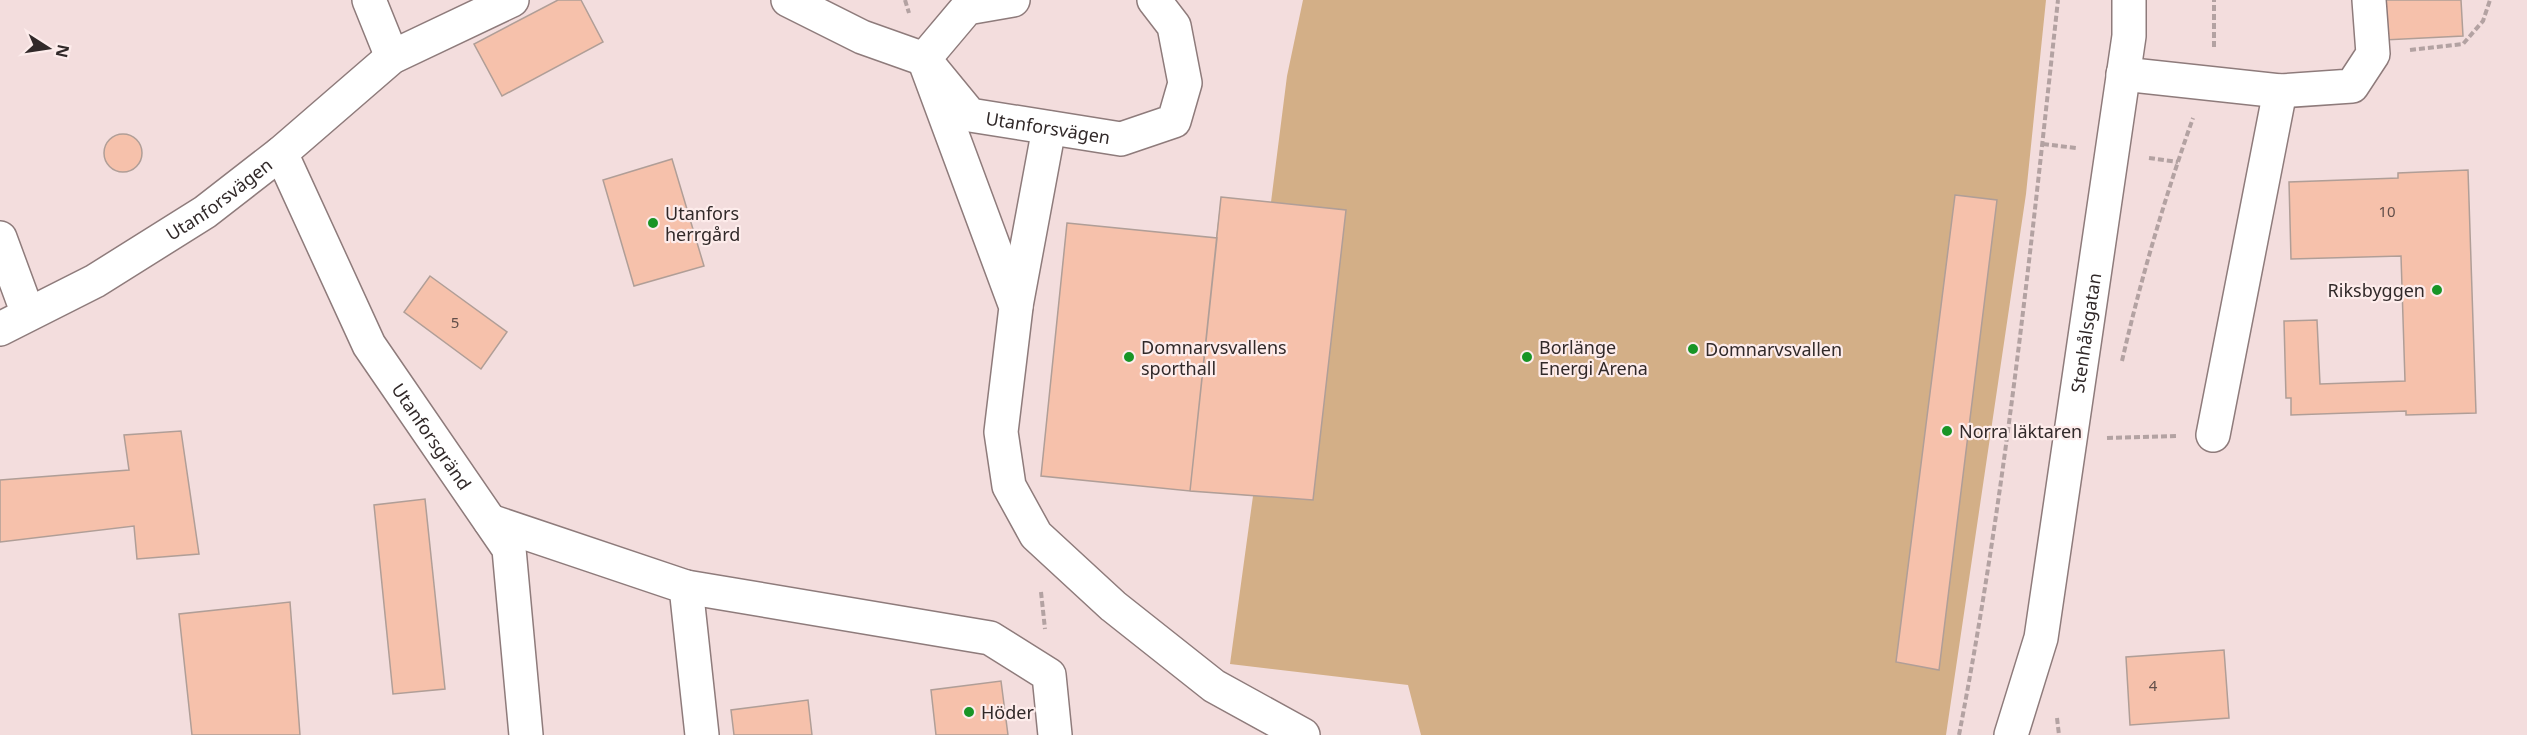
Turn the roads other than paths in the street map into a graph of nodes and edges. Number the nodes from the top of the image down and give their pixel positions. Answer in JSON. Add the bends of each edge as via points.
{"nodes":[{"id":1,"x":369,"y":0,"type":"edge"},
{"id":2,"x":513,"y":0,"type":"edge"},
{"id":3,"x":788,"y":0,"type":"edge"},
{"id":4,"x":1012,"y":0,"type":"edge"},
{"id":5,"x":1154,"y":0,"type":"edge"},
{"id":6,"x":2129,"y":0,"type":"edge"},
{"id":7,"x":2369,"y":0,"type":"edge"},
{"id":8,"x":392,"y":57,"type":"junction"},
{"id":9,"x":924,"y":59,"type":"junction"},
{"id":10,"x":2123,"y":74,"type":"junction"},
{"id":11,"x":2280,"y":91,"type":"junction"},
{"id":12,"x":1049,"y":128,"type":"junction"},
{"id":13,"x":281,"y":153,"type":"junction"},
{"id":14,"x":0,"y":238,"type":"edge"},
{"id":15,"x":1016,"y":307,"type":"junction"},
{"id":16,"x":14,"y":322,"type":"edge"},
{"id":17,"x":2213,"y":435,"type":"road end"},
{"id":18,"x":490,"y":521,"type":"junction"},
{"id":19,"x":686,"y":586,"type":"junction"},
{"id":20,"x":526,"y":735,"type":"edge"},
{"id":21,"x":702,"y":735,"type":"edge"},
{"id":22,"x":1055,"y":735,"type":"edge"},
{"id":23,"x":1303,"y":735,"type":"edge"},
{"id":24,"x":2011,"y":735,"type":"edge"}],
"edges":[{"from":1,"to":8,"type":"street"},
{"from":2,"to":8,"type":"street","name":"Utanforsvägen"},
{"from":3,"to":9,"type":"street","via":[[862,37]]},
{"from":4,"to":9,"type":"street","via":[[967,8]]},
{"from":5,"to":12,"type":"street","name":"Utanforsvägen","via":[[1174,26],[1185,83],[1174,121],[1121,139]]},
{"from":6,"to":10,"type":"street","name":"Stenhålsgatan"},
{"from":7,"to":11,"type":"street","via":[[2373,54],[2352,86]]},
{"from":8,"to":13,"type":"street","name":"Utanforsvägen"},
{"from":9,"to":12,"type":"street","name":"Utanforsvägen","via":[[970,115]]},
{"from":9,"to":15,"type":"street"},
{"from":10,"to":11,"type":"street"},
{"from":10,"to":24,"type":"street","name":"Stenhålsgatan","via":[[2041,638]]},
{"from":11,"to":17,"type":"street"},
{"from":12,"to":15,"type":"street"},
{"from":13,"to":16,"type":"street","name":"Utanforsvägen","via":[[205,212],[95,281]]},
{"from":13,"to":18,"type":"street","name":"Utanforsgränd","via":[[369,345]]},
{"from":14,"to":16,"type":"street","name":"Utanforsvägen"},
{"from":15,"to":23,"type":"street","via":[[1001,432],[1009,486],[1036,535],[1113,606],[1214,686]]},
{"from":18,"to":19,"type":"street"},
{"from":18,"to":20,"type":"street","name":"Utanforsgränd","via":[[509,549]]},
{"from":19,"to":21,"type":"street"},
{"from":19,"to":22,"type":"street","via":[[990,638],[1049,675]]}]}
